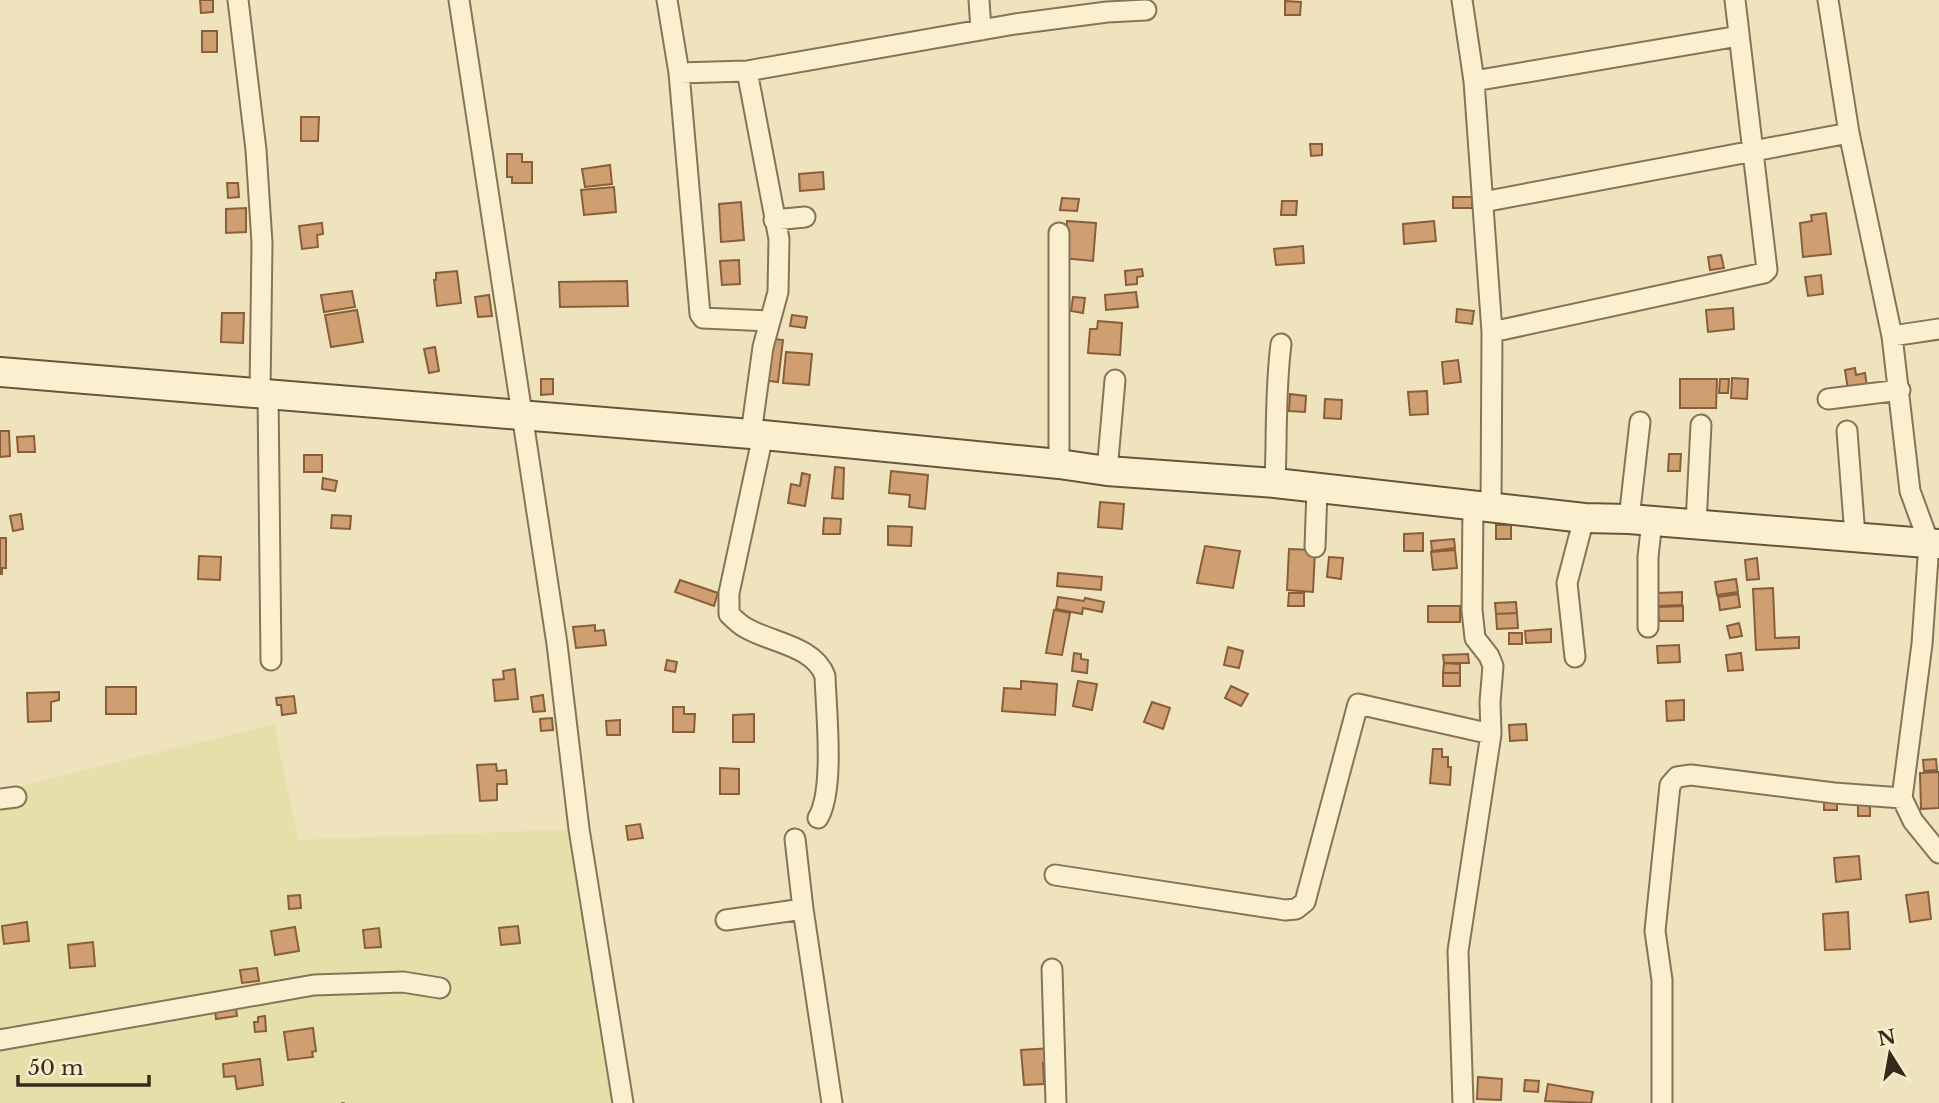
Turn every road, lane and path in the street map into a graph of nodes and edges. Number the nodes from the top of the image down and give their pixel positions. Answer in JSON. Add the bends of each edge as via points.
{"nodes":[{"id":1,"x":237,"y":0,"type":"edge"},
{"id":2,"x":459,"y":0,"type":"edge"},
{"id":3,"x":667,"y":0,"type":"edge"},
{"id":4,"x":978,"y":0,"type":"edge"},
{"id":5,"x":1462,"y":0,"type":"edge"},
{"id":6,"x":1735,"y":0,"type":"edge"},
{"id":7,"x":1828,"y":0,"type":"edge"},
{"id":8,"x":1146,"y":10,"type":"dead end"},
{"id":9,"x":981,"y":30,"type":"junction"},
{"id":10,"x":1740,"y":36,"type":"junction"},
{"id":11,"x":747,"y":71,"type":"junction"},
{"id":12,"x":679,"y":73,"type":"junction"},
{"id":13,"x":1474,"y":80,"type":"junction"},
{"id":14,"x":1849,"y":133,"type":"junction"},
{"id":15,"x":1754,"y":152,"type":"junction"},
{"id":16,"x":1483,"y":202,"type":"junction"},
{"id":17,"x":805,"y":218,"type":"dead end"},
{"id":18,"x":774,"y":220,"type":"junction"},
{"id":19,"x":1059,"y":233,"type":"dead end"},
{"id":20,"x":769,"y":321,"type":"junction"},
{"id":21,"x":1939,"y":329,"type":"edge"},
{"id":22,"x":1492,"y":332,"type":"junction"},
{"id":23,"x":1892,"y":336,"type":"junction"},
{"id":24,"x":1281,"y":344,"type":"dead end"},
{"id":25,"x":0,"y":372,"type":"edge"},
{"id":26,"x":1115,"y":380,"type":"dead end"},
{"id":27,"x":1900,"y":390,"type":"junction"},
{"id":28,"x":264,"y":394,"type":"junction"},
{"id":29,"x":1828,"y":399,"type":"dead end"},
{"id":30,"x":523,"y":415,"type":"junction"},
{"id":31,"x":1640,"y":422,"type":"dead end"},
{"id":32,"x":1701,"y":425,"type":"dead end"},
{"id":33,"x":1847,"y":431,"type":"dead end"},
{"id":34,"x":757,"y":435,"type":"junction"},
{"id":35,"x":1059,"y":464,"type":"junction"},
{"id":36,"x":1107,"y":471,"type":"junction"},
{"id":37,"x":1275,"y":483,"type":"junction"},
{"id":38,"x":1317,"y":489,"type":"junction"},
{"id":39,"x":1482,"y":505,"type":"junction"},
{"id":40,"x":1584,"y":518,"type":"junction"},
{"id":41,"x":1640,"y":520,"type":"junction"},
{"id":42,"x":1696,"y":524,"type":"junction"},
{"id":43,"x":1855,"y":536,"type":"junction"},
{"id":44,"x":1934,"y":544,"type":"edge"},
{"id":45,"x":1315,"y":547,"type":"dead end"},
{"id":46,"x":1648,"y":627,"type":"dead end"},
{"id":47,"x":1575,"y":657,"type":"dead end"},
{"id":48,"x":271,"y":660,"type":"dead end"},
{"id":49,"x":1491,"y":734,"type":"junction"},
{"id":50,"x":1902,"y":799,"type":"junction"},
{"id":51,"x":818,"y":818,"type":"dead end"},
{"id":52,"x":795,"y":839,"type":"dead end"},
{"id":53,"x":1939,"y":852,"type":"edge"},
{"id":54,"x":1055,"y":876,"type":"dead end"},
{"id":55,"x":803,"y":909,"type":"junction"},
{"id":56,"x":726,"y":920,"type":"dead end"},
{"id":57,"x":1052,"y":969,"type":"dead end"},
{"id":58,"x":440,"y":988,"type":"dead end"},
{"id":59,"x":0,"y":1040,"type":"edge"},
{"id":60,"x":623,"y":1103,"type":"edge"},
{"id":61,"x":832,"y":1103,"type":"edge"},
{"id":62,"x":1056,"y":1103,"type":"edge"},
{"id":63,"x":1463,"y":1103,"type":"edge"},
{"id":64,"x":1662,"y":1103,"type":"edge"}],
"edges":[{"from":1,"to":28,"type":"street","via":[[256,150]]},
{"from":2,"to":30,"type":"street"},
{"from":3,"to":12,"type":"street"},
{"from":4,"to":9,"type":"street"},
{"from":5,"to":13,"type":"street"},
{"from":6,"to":10,"type":"street"},
{"from":7,"to":14,"type":"street"},
{"from":8,"to":9,"type":"street"},
{"from":9,"to":11,"type":"street"},
{"from":10,"to":13,"type":"street"},
{"from":10,"to":15,"type":"street"},
{"from":11,"to":12,"type":"street"},
{"from":11,"to":18,"type":"street"},
{"from":12,"to":20,"type":"street","via":[[700,314],[703,318]]},
{"from":13,"to":16,"type":"street"},
{"from":14,"to":15,"type":"street"},
{"from":14,"to":23,"type":"street"},
{"from":15,"to":16,"type":"street"},
{"from":15,"to":22,"type":"street","via":[[1768,264],[1764,273]]},
{"from":16,"to":22,"type":"street"},
{"from":17,"to":18,"type":"street"},
{"from":18,"to":20,"type":"street","via":[[779,239],[778,292]]},
{"from":19,"to":35,"type":"street"},
{"from":20,"to":34,"type":"street"},
{"from":21,"to":23,"type":"street"},
{"from":22,"to":39,"type":"street"},
{"from":23,"to":27,"type":"street"},
{"from":24,"to":37,"type":"street"},
{"from":25,"to":28,"type":"street"},
{"from":26,"to":36,"type":"street"},
{"from":27,"to":29,"type":"street"},
{"from":27,"to":44,"type":"street","via":[[1910,491]]},
{"from":28,"to":30,"type":"street"},
{"from":28,"to":48,"type":"street"},
{"from":30,"to":34,"type":"street"},
{"from":30,"to":60,"type":"street","via":[[579,829]]},
{"from":31,"to":41,"type":"street"},
{"from":32,"to":42,"type":"street"},
{"from":33,"to":43,"type":"street"},
{"from":34,"to":35,"type":"street"},
{"from":34,"to":51,"type":"street","via":[[729,614],[744,627],[806,654],[821,666],[827,771],[825,807]]},
{"from":35,"to":36,"type":"street"},
{"from":36,"to":37,"type":"street"},
{"from":37,"to":38,"type":"street"},
{"from":38,"to":39,"type":"street"},
{"from":38,"to":45,"type":"street"},
{"from":39,"to":40,"type":"street"},
{"from":39,"to":49,"type":"street","via":[[1472,610],[1475,638],[1493,666]]},
{"from":40,"to":41,"type":"street"},
{"from":40,"to":47,"type":"street","via":[[1567,583]]},
{"from":41,"to":42,"type":"street"},
{"from":41,"to":46,"type":"street","via":[[1648,557]]},
{"from":42,"to":43,"type":"street"},
{"from":43,"to":44,"type":"street"},
{"from":44,"to":50,"type":"street"},
{"from":49,"to":54,"type":"street","via":[[1358,704],[1305,902],[1296,909]]},
{"from":49,"to":63,"type":"street","via":[[1458,951]]},
{"from":50,"to":53,"type":"street","via":[[1913,821]]},
{"from":50,"to":64,"type":"street","via":[[1690,775],[1677,777],[1670,785],[1656,930],[1662,980]]},
{"from":52,"to":55,"type":"street"},
{"from":55,"to":56,"type":"street"},
{"from":55,"to":61,"type":"street"},
{"from":57,"to":62,"type":"street"},
{"from":58,"to":59,"type":"street","via":[[403,982],[314,985]]}]}
